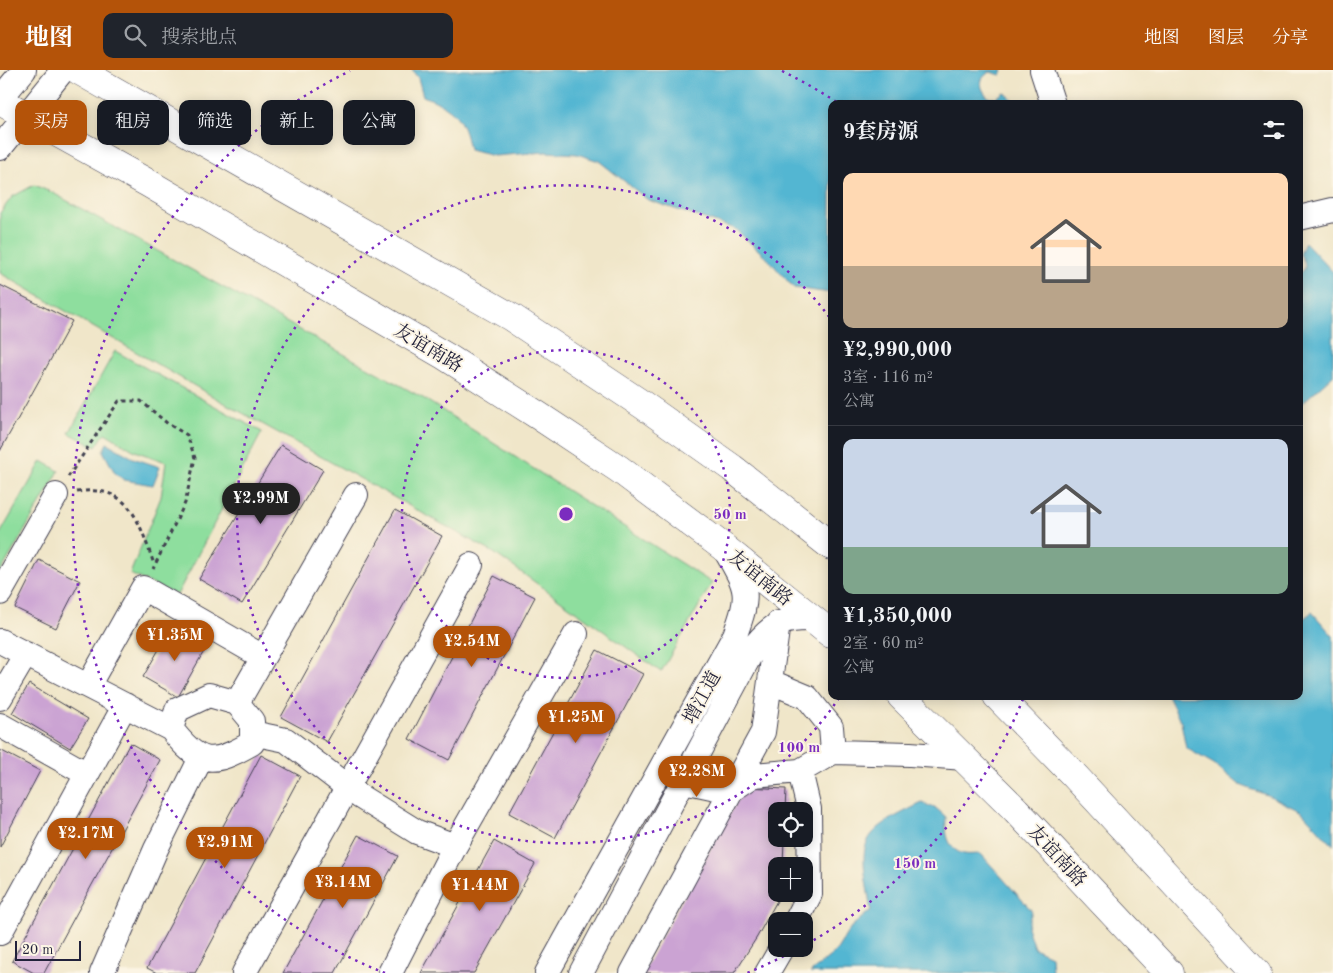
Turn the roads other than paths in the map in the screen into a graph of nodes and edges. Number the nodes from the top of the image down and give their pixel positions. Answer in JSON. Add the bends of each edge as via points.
{"nodes":[{"id":1,"x":24,"y":70,"type":"edge"},
{"id":2,"x":63,"y":70,"type":"edge"},
{"id":3,"x":78,"y":70,"type":"edge"},
{"id":4,"x":1042,"y":70,"type":"edge"},
{"id":5,"x":0,"y":100,"type":"edge"},
{"id":6,"x":38,"y":100,"type":"edge"},
{"id":7,"x":1052,"y":100,"type":"edge"},
{"id":8,"x":15,"y":110,"type":"edge"},
{"id":9,"x":15,"y":129,"type":"edge"},
{"id":10,"x":78,"y":145,"type":"edge"},
{"id":11,"x":0,"y":148,"type":"edge"},
{"id":12,"x":1333,"y":210,"type":"edge"},
{"id":13,"x":1303,"y":217,"type":"edge"},
{"id":14,"x":356,"y":494,"type":"dead end"},
{"id":15,"x":56,"y":495,"type":"road end"},
{"id":16,"x":828,"y":544,"type":"edge"},
{"id":17,"x":723,"y":547,"type":"junction"},
{"id":18,"x":471,"y":565,"type":"dead end"},
{"id":19,"x":0,"y":593,"type":"edge"},
{"id":20,"x":778,"y":623,"type":"junction"},
{"id":21,"x":822,"y":627,"type":"edge"},
{"id":22,"x":576,"y":634,"type":"dead end"},
{"id":23,"x":0,"y":641,"type":"edge"},
{"id":24,"x":26,"y":654,"type":"junction"},
{"id":25,"x":263,"y":657,"type":"junction"},
{"id":26,"x":770,"y":682,"type":"junction"},
{"id":27,"x":88,"y":686,"type":"junction"},
{"id":28,"x":0,"y":698,"type":"edge"},
{"id":29,"x":905,"y":700,"type":"edge"},
{"id":30,"x":1001,"y":700,"type":"edge"},
{"id":31,"x":237,"y":703,"type":"junction"},
{"id":32,"x":124,"y":705,"type":"junction"},
{"id":33,"x":0,"y":725,"type":"edge"},
{"id":34,"x":170,"y":729,"type":"junction"},
{"id":35,"x":252,"y":733,"type":"junction"},
{"id":36,"x":833,"y":752,"type":"junction"},
{"id":37,"x":200,"y":758,"type":"junction"},
{"id":38,"x":965,"y":758,"type":"junction"},
{"id":39,"x":800,"y":771,"type":"junction"},
{"id":40,"x":86,"y":774,"type":"junction"},
{"id":41,"x":684,"y":781,"type":"junction"},
{"id":42,"x":347,"y":787,"type":"junction"},
{"id":43,"x":730,"y":791,"type":"junction"},
{"id":44,"x":455,"y":846,"type":"junction"},
{"id":45,"x":801,"y":912,"type":"edge"},
{"id":46,"x":0,"y":933,"type":"edge"},
{"id":47,"x":776,"y":957,"type":"edge"},
{"id":48,"x":587,"y":971,"type":"edge"},
{"id":49,"x":102,"y":973,"type":"edge"},
{"id":50,"x":244,"y":973,"type":"edge"},
{"id":51,"x":390,"y":973,"type":"edge"},
{"id":52,"x":547,"y":973,"type":"edge"},
{"id":53,"x":632,"y":973,"type":"edge"},
{"id":54,"x":767,"y":973,"type":"edge"},
{"id":55,"x":1169,"y":973,"type":"edge"},
{"id":56,"x":1257,"y":973,"type":"edge"}],
"edges":[{"from":1,"to":5,"type":"street"},
{"from":2,"to":6,"type":"street"},
{"from":3,"to":16,"type":"main road","via":[[510,318],[724,462]]},
{"from":4,"to":7,"type":"street"},
{"from":5,"to":8,"type":"main road","name":"友谊南路"},
{"from":9,"to":11,"type":"street"},
{"from":10,"to":17,"type":"main road","name":"友谊南路","via":[[445,356],[619,469]]},
{"from":12,"to":13,"type":"street"},
{"from":14,"to":25,"type":"street"},
{"from":15,"to":19,"type":"street"},
{"from":17,"to":21,"type":"main road","name":"友谊南路"},
{"from":17,"to":52,"type":"street","name":"增江道","via":[[742,578],[747,595],[735,635]]},
{"from":18,"to":42,"type":"street"},
{"from":20,"to":21,"type":"street","via":[[794,618]]},
{"from":20,"to":26,"type":"street"},
{"from":20,"to":41,"type":"street","name":"增江道","via":[[756,644]]},
{"from":22,"to":44,"type":"street"},
{"from":23,"to":24,"type":"street"},
{"from":24,"to":27,"type":"street"},
{"from":24,"to":28,"type":"street"},
{"from":25,"to":27,"type":"street","via":[[143,588]]},
{"from":25,"to":31,"type":"street"},
{"from":26,"to":36,"type":"street","via":[[807,697],[830,727]]},
{"from":26,"to":43,"type":"street","via":[[763,732]]},
{"from":27,"to":32,"type":"street"},
{"from":29,"to":38,"type":"main road","name":"友谊南路"},
{"from":30,"to":56,"type":"main road"},
{"from":31,"to":34,"type":"street","via":[[209,695],[177,710]]},
{"from":31,"to":35,"type":"street","via":[[252,721]]},
{"from":32,"to":34,"type":"street"},
{"from":32,"to":40,"type":"street"},
{"from":33,"to":40,"type":"street"},
{"from":34,"to":37,"type":"street"},
{"from":35,"to":37,"type":"street","via":[[252,742],[226,757]]},
{"from":35,"to":42,"type":"street","via":[[286,740]]},
{"from":36,"to":38,"type":"street"},
{"from":36,"to":39,"type":"street"},
{"from":37,"to":49,"type":"street"},
{"from":38,"to":55,"type":"main road","name":"友谊南路"},
{"from":39,"to":43,"type":"street","via":[[754,775]]},
{"from":39,"to":45,"type":"street","via":[[808,809],[810,894]]},
{"from":40,"to":46,"type":"street"},
{"from":41,"to":43,"type":"street"},
{"from":41,"to":48,"type":"street","name":"增江道"},
{"from":42,"to":44,"type":"street","via":[[417,832]]},
{"from":42,"to":50,"type":"street"},
{"from":43,"to":53,"type":"street"},
{"from":44,"to":51,"type":"street"},
{"from":47,"to":54,"type":"street"}]}
